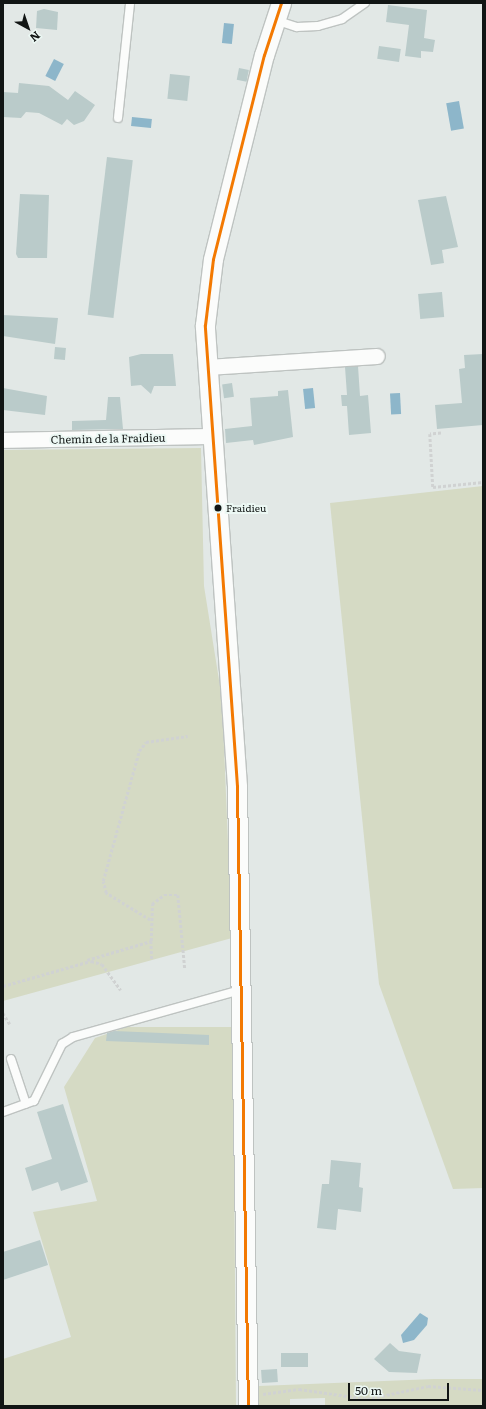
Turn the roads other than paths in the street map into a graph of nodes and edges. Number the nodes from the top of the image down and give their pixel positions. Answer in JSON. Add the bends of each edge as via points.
{"nodes":[{"id":1,"x":130,"y":3,"type":"edge"},
{"id":2,"x":365,"y":3,"type":"edge"},
{"id":3,"x":278,"y":11,"type":"edge"},
{"id":4,"x":118,"y":118,"type":"dead end"},
{"id":5,"x":377,"y":356,"type":"dead end"},
{"id":6,"x":207,"y":367,"type":"junction"},
{"id":7,"x":214,"y":436,"type":"junction"},
{"id":8,"x":3,"y":440,"type":"edge"},
{"id":9,"x":241,"y":990,"type":"junction"},
{"id":10,"x":12,"y":1059,"type":"dead end"},
{"id":11,"x":26,"y":1104,"type":"junction"},
{"id":12,"x":3,"y":1112,"type":"edge"},
{"id":13,"x":248,"y":1400,"type":"edge"}],
"edges":[{"from":1,"to":4,"type":"lane"},
{"from":2,"to":3,"type":"lane","via":[[342,18],[318,26],[297,27]]},
{"from":3,"to":6,"type":"street","via":[[213,259],[206,296]]},
{"from":5,"to":6,"type":"street"},
{"from":6,"to":7,"type":"street"},
{"from":7,"to":8,"type":"street","name":"Chemin de la Fraidieu"},
{"from":7,"to":9,"type":"street","via":[[237,786]]},
{"from":9,"to":11,"type":"lane","via":[[68,1040],[34,1101]]},
{"from":9,"to":13,"type":"street"},
{"from":10,"to":11,"type":"lane"},
{"from":11,"to":12,"type":"lane"}]}
